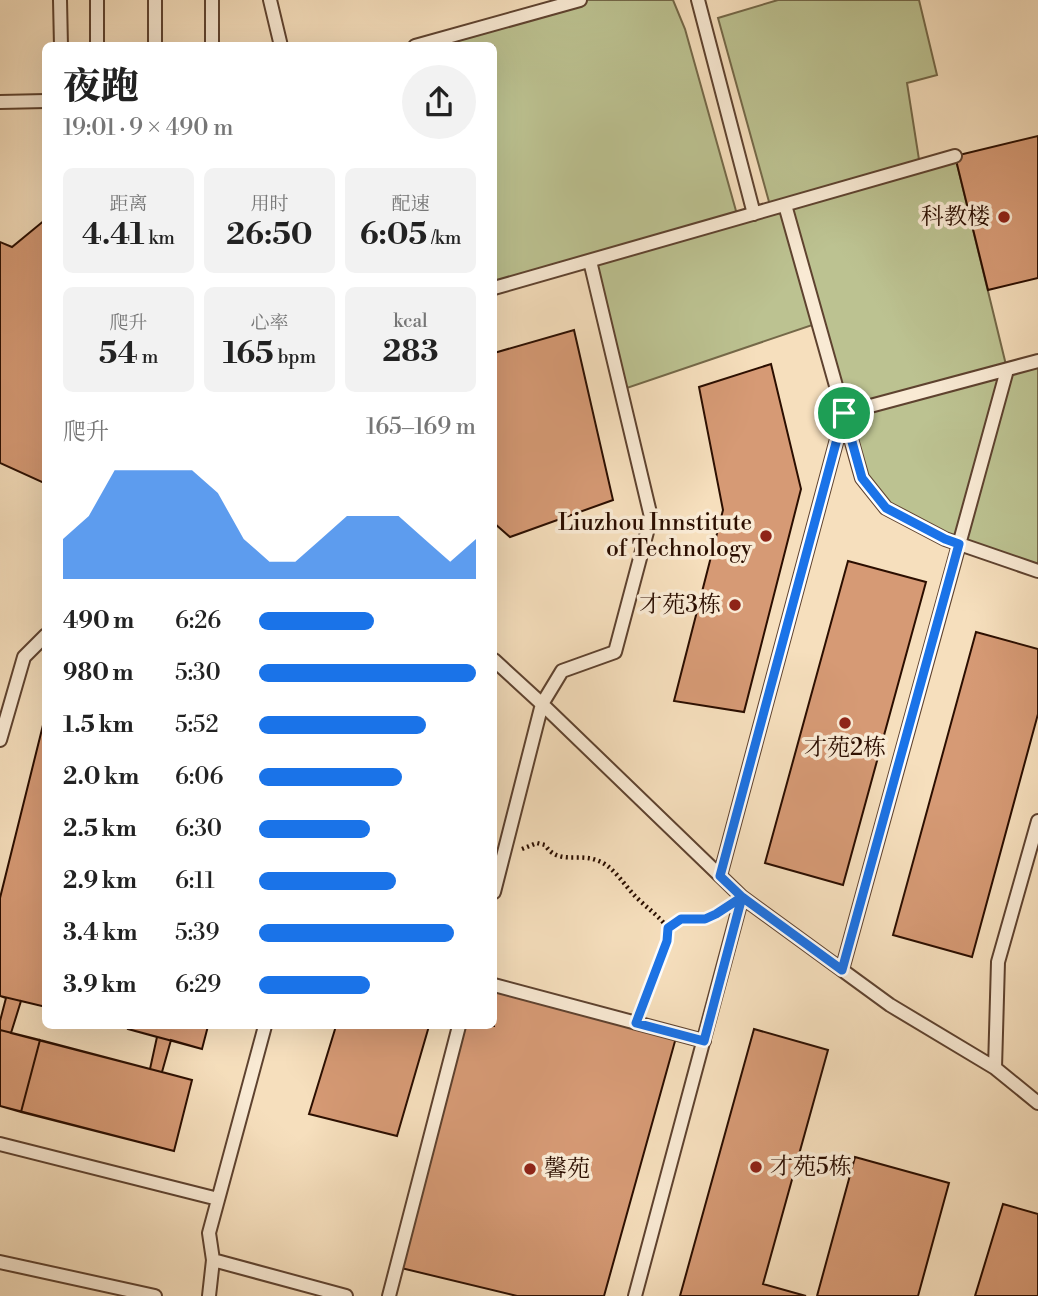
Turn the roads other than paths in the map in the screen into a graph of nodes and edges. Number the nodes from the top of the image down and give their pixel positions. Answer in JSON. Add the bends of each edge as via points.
{"nodes":[{"id":1,"x":60,"y":0,"type":"edge"},
{"id":2,"x":97,"y":0,"type":"edge"},
{"id":3,"x":155,"y":0,"type":"edge"},
{"id":4,"x":212,"y":0,"type":"edge"},
{"id":5,"x":270,"y":0,"type":"edge"},
{"id":6,"x":580,"y":0,"type":"edge"},
{"id":7,"x":698,"y":0,"type":"edge"},
{"id":8,"x":61,"y":42,"type":"edge"},
{"id":9,"x":97,"y":42,"type":"edge"},
{"id":10,"x":155,"y":42,"type":"edge"},
{"id":11,"x":212,"y":42,"type":"edge"},
{"id":12,"x":280,"y":42,"type":"edge"},
{"id":13,"x":429,"y":42,"type":"edge"},
{"id":14,"x":42,"y":101,"type":"edge"},
{"id":15,"x":0,"y":102,"type":"edge"},
{"id":16,"x":955,"y":156,"type":"dead end"},
{"id":17,"x":785,"y":205,"type":"junction"},
{"id":18,"x":754,"y":214,"type":"junction"},
{"id":19,"x":590,"y":261,"type":"junction"},
{"id":20,"x":497,"y":287,"type":"edge"},
{"id":21,"x":1038,"y":361,"type":"edge"},
{"id":22,"x":1007,"y":370,"type":"junction"},
{"id":23,"x":844,"y":413,"type":"junction"},
{"id":24,"x":959,"y":544,"type":"junction"},
{"id":25,"x":1038,"y":571,"type":"edge"},
{"id":26,"x":42,"y":639,"type":"edge"},
{"id":27,"x":497,"y":663,"type":"edge"},
{"id":28,"x":542,"y":704,"type":"junction"},
{"id":29,"x":0,"y":740,"type":"edge"},
{"id":30,"x":1038,"y":821,"type":"edge"},
{"id":31,"x":720,"y":876,"type":"junction"},
{"id":32,"x":497,"y":880,"type":"edge"},
{"id":33,"x":742,"y":897,"type":"junction"},
{"id":34,"x":842,"y":970,"type":"junction"},
{"id":35,"x":497,"y":986,"type":"edge"},
{"id":36,"x":264,"y":1029,"type":"edge"},
{"id":37,"x":458,"y":1029,"type":"edge"},
{"id":38,"x":704,"y":1041,"type":"junction"},
{"id":39,"x":995,"y":1068,"type":"junction"},
{"id":40,"x":1038,"y":1102,"type":"edge"},
{"id":41,"x":0,"y":1144,"type":"edge"},
{"id":42,"x":218,"y":1199,"type":"junction"},
{"id":43,"x":213,"y":1261,"type":"junction"},
{"id":44,"x":0,"y":1262,"type":"edge"},
{"id":45,"x":155,"y":1296,"type":"edge"},
{"id":46,"x":209,"y":1296,"type":"edge"},
{"id":47,"x":346,"y":1296,"type":"edge"},
{"id":48,"x":389,"y":1296,"type":"edge"},
{"id":49,"x":635,"y":1296,"type":"edge"}],
"edges":[{"from":1,"to":8,"type":"lane"},
{"from":2,"to":9,"type":"lane"},
{"from":3,"to":10,"type":"lane"},
{"from":4,"to":11,"type":"lane"},
{"from":5,"to":12,"type":"lane"},
{"from":6,"to":13,"type":"lane"},
{"from":7,"to":18,"type":"lane"},
{"from":14,"to":15,"type":"lane"},
{"from":16,"to":17,"type":"lane"},
{"from":17,"to":18,"type":"lane"},
{"from":17,"to":23,"type":"lane"},
{"from":18,"to":19,"type":"lane"},
{"from":19,"to":20,"type":"lane"},
{"from":19,"to":28,"type":"lane","via":[[651,517],[615,652],[562,671]]},
{"from":21,"to":22,"type":"lane"},
{"from":22,"to":23,"type":"lane"},
{"from":22,"to":24,"type":"lane"},
{"from":23,"to":24,"type":"lane","via":[[862,478],[886,508]]},
{"from":23,"to":31,"type":"lane"},
{"from":24,"to":25,"type":"lane"},
{"from":24,"to":34,"type":"lane"},
{"from":26,"to":29,"type":"lane","via":[[24,657]]},
{"from":27,"to":28,"type":"lane"},
{"from":28,"to":31,"type":"lane"},
{"from":28,"to":32,"type":"lane"},
{"from":30,"to":39,"type":"lane","via":[[998,961]]},
{"from":31,"to":33,"type":"lane"},
{"from":33,"to":34,"type":"lane"},
{"from":33,"to":38,"type":"lane"},
{"from":34,"to":39,"type":"lane","via":[[890,1005]]},
{"from":35,"to":38,"type":"lane"},
{"from":36,"to":42,"type":"lane"},
{"from":37,"to":48,"type":"lane"},
{"from":38,"to":49,"type":"lane"},
{"from":39,"to":40,"type":"lane"},
{"from":41,"to":42,"type":"lane"},
{"from":42,"to":43,"type":"lane","via":[[209,1233]]},
{"from":43,"to":46,"type":"lane"},
{"from":43,"to":47,"type":"lane"},
{"from":44,"to":45,"type":"lane"}]}
